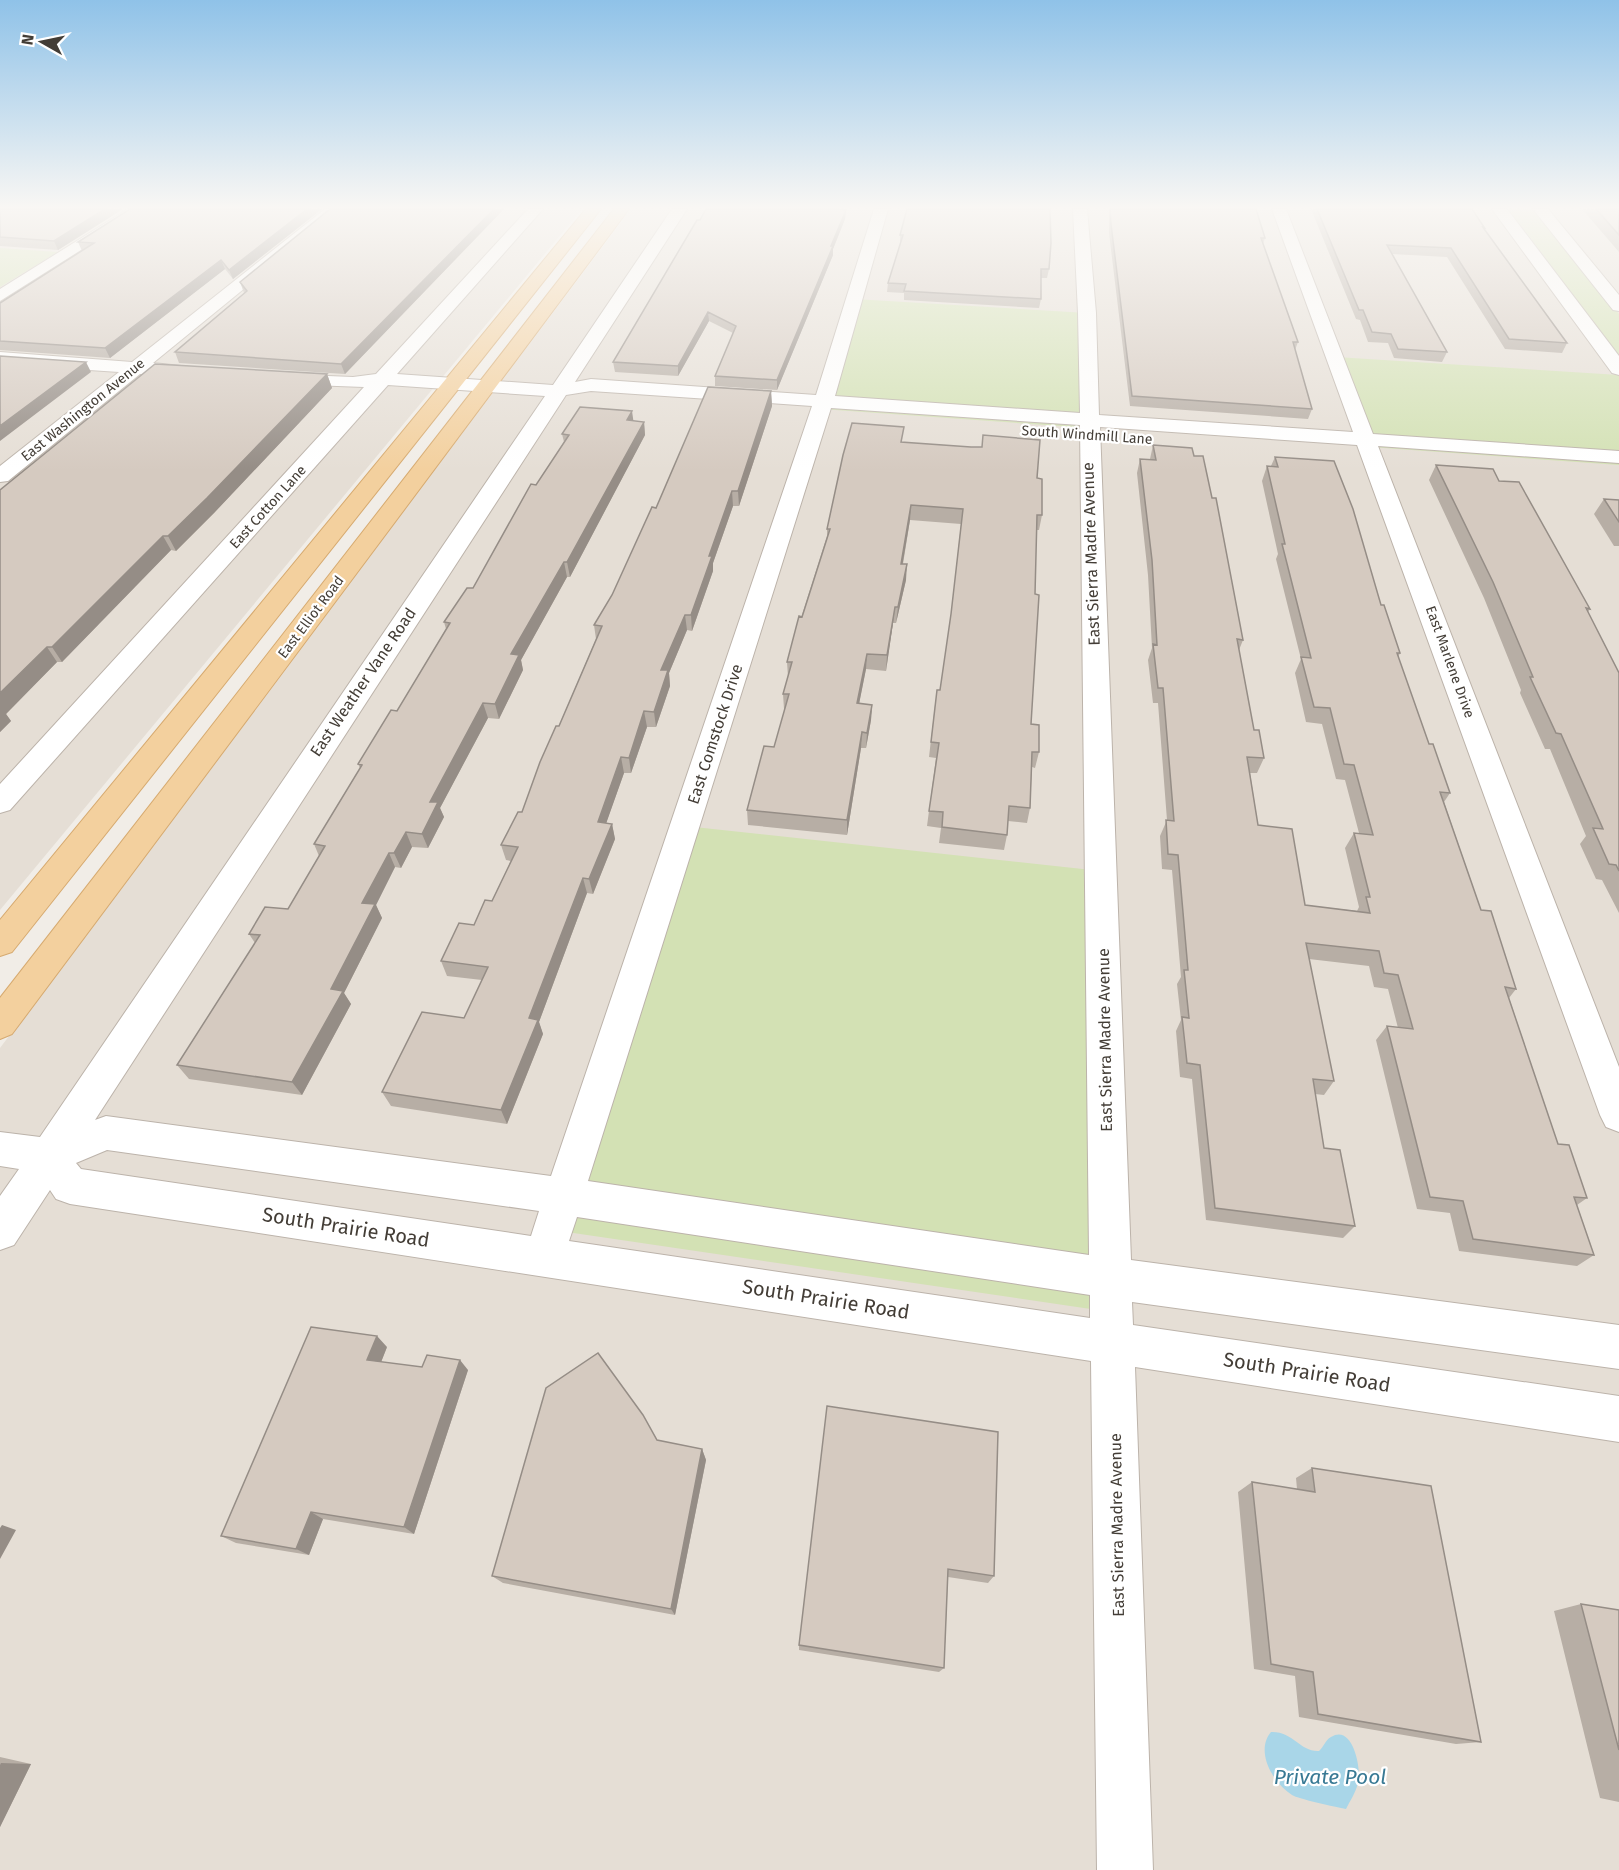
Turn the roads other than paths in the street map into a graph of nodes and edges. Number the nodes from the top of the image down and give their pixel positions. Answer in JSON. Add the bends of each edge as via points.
{"nodes":[{"id":1,"x":226,"y":296,"type":"edge"},
{"id":2,"x":458,"y":296,"type":"edge"},
{"id":3,"x":533,"y":296,"type":"edge"},
{"id":4,"x":547,"y":296,"type":"edge"},
{"id":5,"x":621,"y":296,"type":"edge"},
{"id":6,"x":855,"y":296,"type":"edge"},
{"id":7,"x":1086,"y":296,"type":"edge"},
{"id":8,"x":1312,"y":296,"type":"edge"},
{"id":9,"x":1564,"y":296,"type":"edge"},
{"id":10,"x":0,"y":345,"type":"edge"},
{"id":11,"x":0,"y":358,"type":"edge"},
{"id":12,"x":144,"y":362,"type":"junction"},
{"id":13,"x":277,"y":364,"type":"edge"},
{"id":14,"x":212,"y":366,"type":"edge"},
{"id":15,"x":1619,"y":369,"type":"edge"},
{"id":16,"x":262,"y":376,"type":"edge"},
{"id":17,"x":384,"y":379,"type":"junction"},
{"id":18,"x":470,"y":385,"type":"junction"},
{"id":19,"x":557,"y":391,"type":"junction"},
{"id":20,"x":821,"y":409,"type":"junction"},
{"id":21,"x":1088,"y":428,"type":"junction"},
{"id":22,"x":1370,"y":448,"type":"junction"},
{"id":23,"x":1619,"y":457,"type":"edge"},
{"id":24,"x":1619,"y":472,"type":"edge"},
{"id":25,"x":0,"y":476,"type":"edge"},
{"id":26,"x":0,"y":803,"type":"edge"},
{"id":27,"x":0,"y":943,"type":"edge"},
{"id":28,"x":0,"y":1024,"type":"edge"},
{"id":29,"x":1619,"y":1115,"type":"edge"},
{"id":30,"x":0,"y":1149,"type":"edge"},
{"id":31,"x":48,"y":1156,"type":"junction"},
{"id":32,"x":564,"y":1196,"type":"junction"},
{"id":33,"x":0,"y":1231,"type":"edge"},
{"id":34,"x":544,"y":1257,"type":"junction"},
{"id":35,"x":1110,"y":1278,"type":"junction"},
{"id":36,"x":1112,"y":1342,"type":"junction"},
{"id":37,"x":1619,"y":1347,"type":"edge"},
{"id":38,"x":1619,"y":1419,"type":"edge"},
{"id":39,"x":1125,"y":1870,"type":"edge"}],
"edges":[{"from":1,"to":12,"type":"street","name":"East Washington Avenue"},
{"from":2,"to":17,"type":"street","name":"East Cotton Lane"},
{"from":3,"to":18,"type":"main road","name":"East Elliot Road"},
{"from":4,"to":18,"type":"main road","name":"East Elliot Road"},
{"from":5,"to":19,"type":"street","name":"East Weather Vane Road"},
{"from":6,"to":20,"type":"street","name":"East Comstock Drive"},
{"from":7,"to":21,"type":"street","name":"East Sierra Madre Avenue"},
{"from":8,"to":22,"type":"street","name":"East Marlene Drive"},
{"from":9,"to":15,"type":"street"},
{"from":10,"to":12,"type":"street"},
{"from":11,"to":12,"type":"street"},
{"from":12,"to":14,"type":"street"},
{"from":12,"to":25,"type":"street","name":"East Washington Avenue"},
{"from":13,"to":17,"type":"street","via":[[368,371]]},
{"from":16,"to":17,"type":"street","via":[[353,383]]},
{"from":17,"to":18,"type":"street","name":"South Windmill Lane"},
{"from":17,"to":26,"type":"street","name":"East Cotton Lane"},
{"from":18,"to":19,"type":"street","name":"South Windmill Lane"},
{"from":18,"to":27,"type":"main road","name":"East Elliot Road"},
{"from":18,"to":28,"type":"main road","name":"East Elliot Road"},
{"from":19,"to":20,"type":"street","name":"South Windmill Lane","via":[[581,400]]},
{"from":19,"to":31,"type":"street","name":"East Weather Vane Road"},
{"from":20,"to":21,"type":"street","name":"South Windmill Lane"},
{"from":20,"to":32,"type":"street","name":"East Comstock Drive"},
{"from":21,"to":22,"type":"street","name":"South Windmill Lane"},
{"from":21,"to":35,"type":"street","name":"East Sierra Madre Avenue"},
{"from":22,"to":23,"type":"street","name":"South Windmill Lane"},
{"from":22,"to":24,"type":"street","name":"South Windmill Lane"},
{"from":22,"to":29,"type":"street","name":"East Marlene Drive"},
{"from":30,"to":31,"type":"street"},
{"from":31,"to":32,"type":"street","via":[[106,1133]]},
{"from":31,"to":33,"type":"street","name":"East Weather Vane Road"},
{"from":31,"to":34,"type":"street","name":"South Prairie Road","via":[[70,1186]]},
{"from":32,"to":34,"type":"street","name":"East Comstock Drive"},
{"from":32,"to":35,"type":"street"},
{"from":34,"to":36,"type":"street","name":"South Prairie Road"},
{"from":35,"to":36,"type":"street","name":"East Sierra Madre Avenue"},
{"from":35,"to":37,"type":"street"},
{"from":36,"to":38,"type":"street","name":"South Prairie Road"},
{"from":36,"to":39,"type":"street","name":"East Sierra Madre Avenue"}]}
